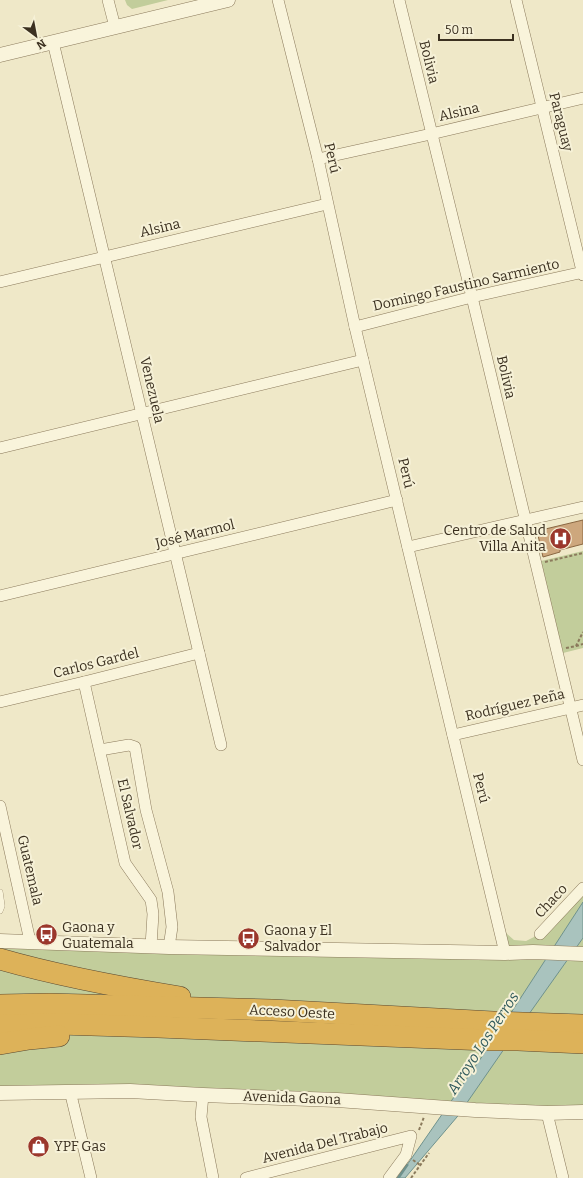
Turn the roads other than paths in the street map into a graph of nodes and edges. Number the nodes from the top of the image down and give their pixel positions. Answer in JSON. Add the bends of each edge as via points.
{"nodes":[{"id":1,"x":108,"y":0,"type":"edge"},
{"id":2,"x":228,"y":0,"type":"edge"},
{"id":3,"x":278,"y":0,"type":"edge"},
{"id":4,"x":399,"y":0,"type":"edge"},
{"id":5,"x":516,"y":0,"type":"edge"},
{"id":6,"x":115,"y":27,"type":"junction"},
{"id":7,"x":53,"y":42,"type":"junction"},
{"id":8,"x":0,"y":55,"type":"edge"},
{"id":9,"x":583,"y":98,"type":"edge"},
{"id":10,"x":542,"y":108,"type":"junction"},
{"id":11,"x":431,"y":134,"type":"junction"},
{"id":12,"x":318,"y":160,"type":"junction"},
{"id":13,"x":327,"y":204,"type":"junction"},
{"id":14,"x":104,"y":256,"type":"junction"},
{"id":15,"x":583,"y":273,"type":"edge"},
{"id":16,"x":0,"y":282,"type":"edge"},
{"id":17,"x":472,"y":297,"type":"junction"},
{"id":18,"x":355,"y":327,"type":"junction"},
{"id":19,"x":363,"y":360,"type":"junction"},
{"id":20,"x":142,"y":414,"type":"junction"},
{"id":21,"x":0,"y":448,"type":"edge"},
{"id":22,"x":397,"y":500,"type":"junction"},
{"id":23,"x":583,"y":507,"type":"edge"},
{"id":24,"x":524,"y":520,"type":"junction"},
{"id":25,"x":408,"y":547,"type":"junction"},
{"id":26,"x":175,"y":554,"type":"junction"},
{"id":27,"x":0,"y":596,"type":"edge"},
{"id":28,"x":199,"y":653,"type":"junction"},
{"id":29,"x":84,"y":682,"type":"junction"},
{"id":30,"x":0,"y":702,"type":"edge"},
{"id":31,"x":583,"y":705,"type":"edge"},
{"id":32,"x":570,"y":708,"type":"junction"},
{"id":33,"x":453,"y":735,"type":"junction"},
{"id":34,"x":221,"y":745,"type":"dead end"},
{"id":35,"x":100,"y":750,"type":"junction"},
{"id":36,"x":583,"y":760,"type":"edge"},
{"id":37,"x":0,"y":806,"type":"edge"},
{"id":38,"x":583,"y":888,"type":"edge"},
{"id":39,"x":0,"y":892,"type":"edge"},
{"id":40,"x":0,"y":911,"type":"edge"},
{"id":41,"x":540,"y":934,"type":"dead end"},
{"id":42,"x":0,"y":941,"type":"edge"},
{"id":43,"x":30,"y":942,"type":"junction"},
{"id":44,"x":151,"y":946,"type":"junction"},
{"id":45,"x":169,"y":947,"type":"junction"},
{"id":46,"x":506,"y":953,"type":"junction"},
{"id":47,"x":578,"y":954,"type":"edge"},
{"id":48,"x":0,"y":959,"type":"edge"},
{"id":49,"x":0,"y":1005,"type":"edge"},
{"id":50,"x":272,"y":1010,"type":"junction"},
{"id":51,"x":0,"y":1025,"type":"edge"},
{"id":52,"x":583,"y":1025,"type":"edge"},
{"id":53,"x":158,"y":1027,"type":"junction"},
{"id":54,"x":490,"y":1031,"type":"junction"},
{"id":55,"x":583,"y":1043,"type":"edge"},
{"id":56,"x":0,"y":1044,"type":"edge"},
{"id":57,"x":70,"y":1091,"type":"junction"},
{"id":58,"x":0,"y":1093,"type":"edge"},
{"id":59,"x":203,"y":1095,"type":"junction"},
{"id":60,"x":583,"y":1112,"type":"edge"},
{"id":61,"x":547,"y":1113,"type":"junction"},
{"id":62,"x":91,"y":1178,"type":"edge"},
{"id":63,"x":213,"y":1178,"type":"edge"},
{"id":64,"x":246,"y":1178,"type":"edge"},
{"id":65,"x":389,"y":1178,"type":"edge"},
{"id":66,"x":564,"y":1178,"type":"edge"}],
"edges":[{"from":1,"to":6,"type":"street"},
{"from":2,"to":6,"type":"street"},
{"from":3,"to":12,"type":"street","name":"Perú"},
{"from":4,"to":11,"type":"street","name":"Bolivia"},
{"from":5,"to":10,"type":"street","name":"Paraguay"},
{"from":6,"to":7,"type":"street"},
{"from":7,"to":8,"type":"street"},
{"from":7,"to":14,"type":"street","name":"Venezuela"},
{"from":9,"to":10,"type":"street","name":"Alsina"},
{"from":10,"to":11,"type":"street","name":"Alsina"},
{"from":10,"to":15,"type":"street","name":"Paraguay"},
{"from":11,"to":12,"type":"street","name":"Alsina"},
{"from":11,"to":17,"type":"street","name":"Bolivia"},
{"from":12,"to":13,"type":"street","name":"Perú"},
{"from":13,"to":14,"type":"street","name":"Alsina"},
{"from":13,"to":18,"type":"street","name":"Perú"},
{"from":14,"to":16,"type":"street","name":"Alsina"},
{"from":14,"to":20,"type":"street","name":"Venezuela"},
{"from":15,"to":17,"type":"street","name":"Domingo Faustino Sarmiento"},
{"from":17,"to":18,"type":"street","name":"Domingo Faustino Sarmiento"},
{"from":17,"to":24,"type":"street","name":"Bolivia"},
{"from":18,"to":19,"type":"street","name":"Perú"},
{"from":19,"to":20,"type":"street"},
{"from":19,"to":22,"type":"street","name":"Perú"},
{"from":20,"to":21,"type":"street"},
{"from":20,"to":26,"type":"street","name":"Venezuela"},
{"from":22,"to":25,"type":"street","name":"Perú"},
{"from":22,"to":26,"type":"street","name":"José Marmol"},
{"from":23,"to":24,"type":"street"},
{"from":24,"to":25,"type":"street"},
{"from":24,"to":32,"type":"street","name":"Bolivia"},
{"from":25,"to":33,"type":"street","name":"Perú"},
{"from":26,"to":27,"type":"street","name":"José Marmol"},
{"from":26,"to":28,"type":"street","name":"Venezuela"},
{"from":28,"to":29,"type":"street","name":"Carlos Gardel"},
{"from":28,"to":34,"type":"street","name":"Venezuela"},
{"from":29,"to":30,"type":"street","name":"Carlos Gardel"},
{"from":29,"to":35,"type":"street","name":"El Salvador"},
{"from":31,"to":32,"type":"street","name":"Rodríguez Peña"},
{"from":32,"to":33,"type":"street","name":"Rodríguez Peña"},
{"from":32,"to":36,"type":"street","name":"Bolivia"},
{"from":33,"to":46,"type":"street","name":"Perú"},
{"from":35,"to":44,"type":"street","name":"El Salvador","via":[[125,863],[150,900],[153,914]]},
{"from":35,"to":45,"type":"street","via":[[129,745],[135,748],[146,810],[168,892],[172,927]]},
{"from":37,"to":43,"type":"street","name":"Guatemala"},
{"from":38,"to":41,"type":"street","name":"Chaco"},
{"from":39,"to":40,"type":"lane"},
{"from":42,"to":43,"type":"street"},
{"from":43,"to":44,"type":"street"},
{"from":44,"to":45,"type":"street"},
{"from":45,"to":46,"type":"street"},
{"from":46,"to":47,"type":"street"},
{"from":48,"to":50,"type":"highway","via":[[119,987]]},
{"from":49,"to":50,"type":"highway","name":"Acceso Oeste"},
{"from":50,"to":54,"type":"highway","name":"Acceso Oeste"},
{"from":51,"to":53,"type":"highway","name":"Acceso Oeste"},
{"from":52,"to":54,"type":"highway","name":"Acceso Oeste","via":[[530,1023]]},
{"from":53,"to":54,"type":"highway","name":"Acceso Oeste"},
{"from":53,"to":56,"type":"highway"},
{"from":54,"to":55,"type":"highway","name":"Acceso Oeste","via":[[518,1040]]},
{"from":57,"to":58,"type":"street","name":"Avenida Gaona"},
{"from":57,"to":59,"type":"street","name":"Avenida Gaona"},
{"from":57,"to":62,"type":"street"},
{"from":59,"to":61,"type":"street","name":"Avenida Gaona","via":[[337,1100]]},
{"from":59,"to":63,"type":"street","via":[[201,1117]]},
{"from":60,"to":61,"type":"street","name":"Avenida Gaona"},
{"from":61,"to":66,"type":"street"},
{"from":64,"to":65,"type":"street","name":"Avenida Del Trabajo","via":[[411,1136],[406,1155]]}]}
